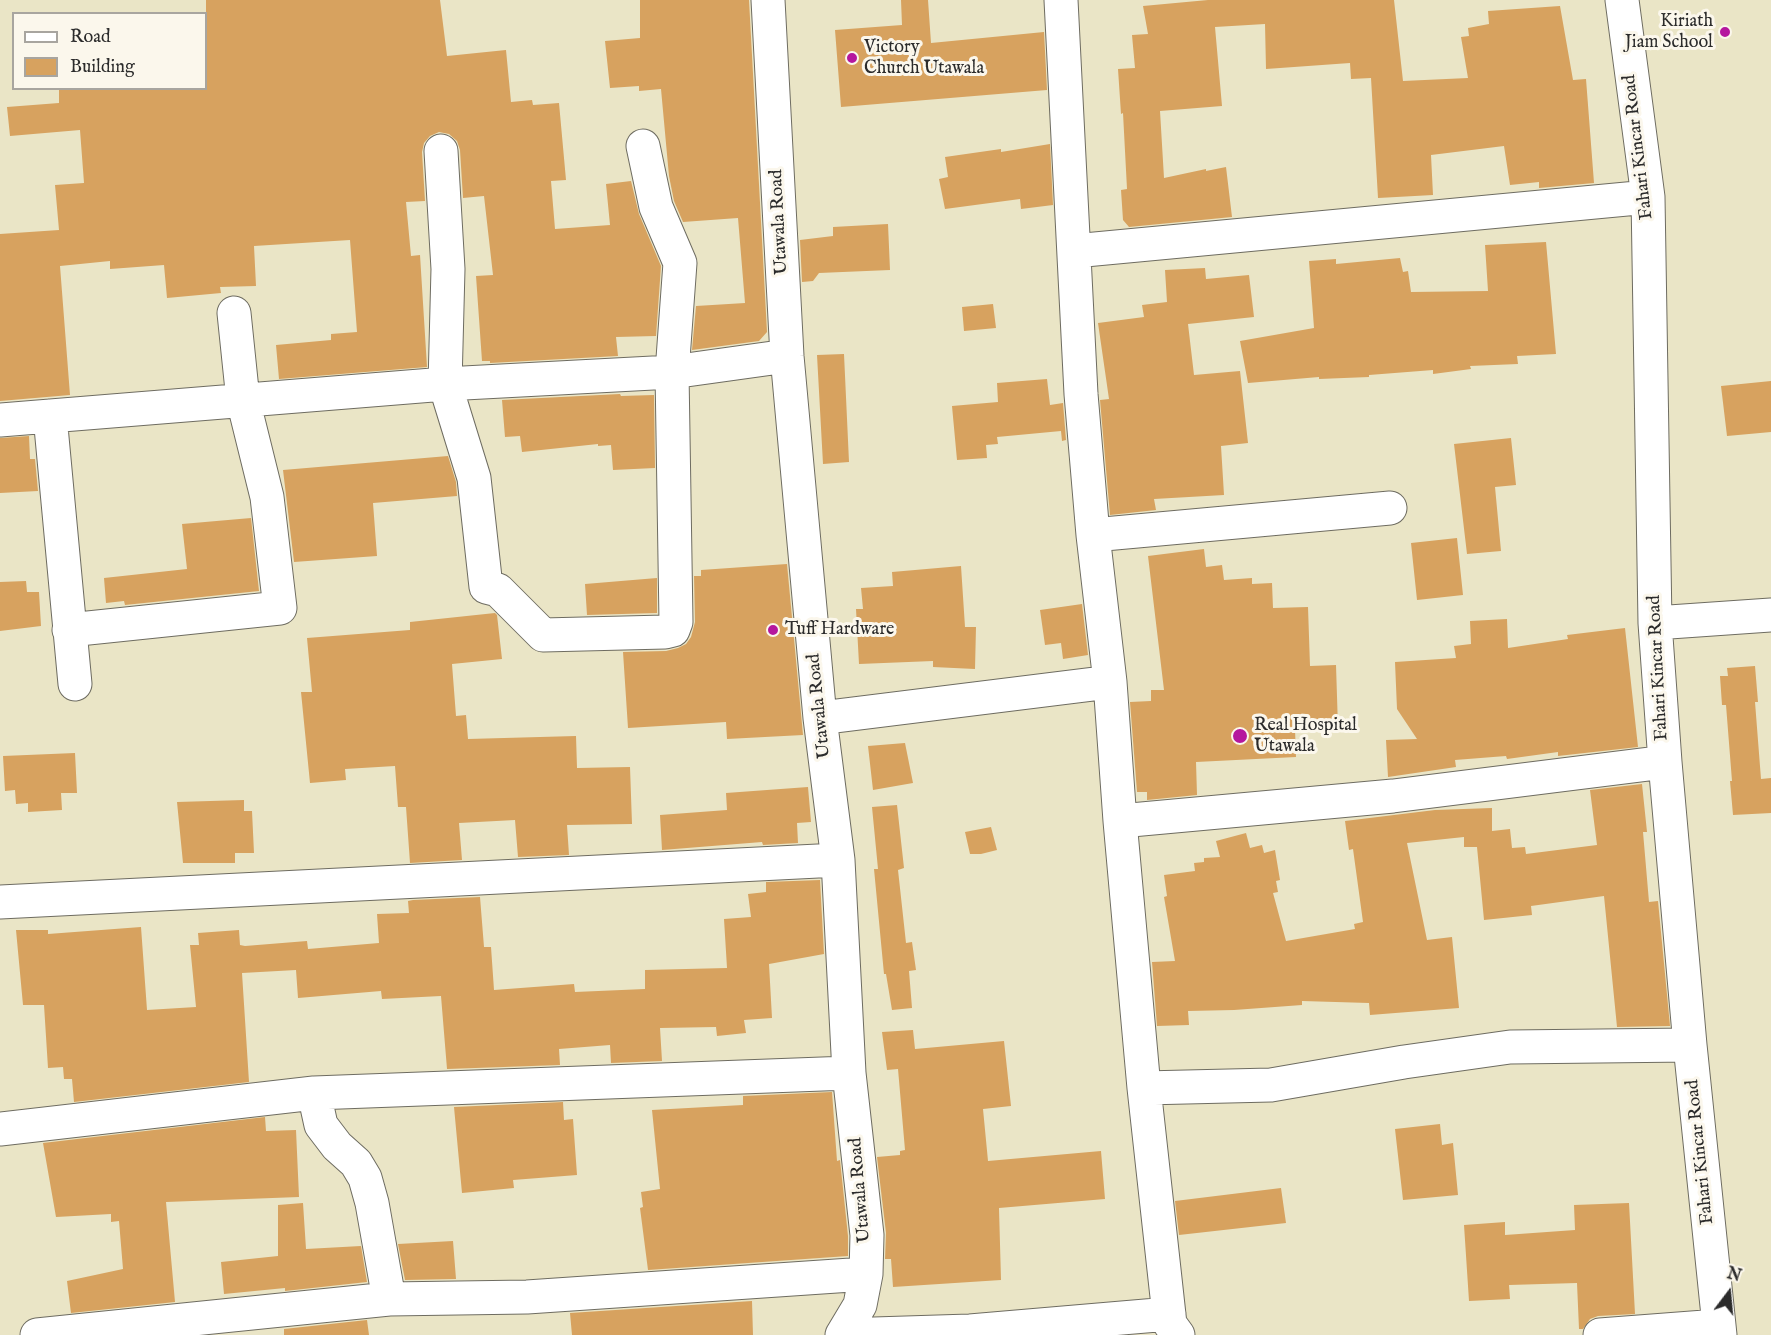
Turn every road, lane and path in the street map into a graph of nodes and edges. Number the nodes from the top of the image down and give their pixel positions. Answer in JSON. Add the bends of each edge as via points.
{"nodes":[{"id":1,"x":768,"y":0,"type":"edge"},
{"id":2,"x":1061,"y":0,"type":"edge"},
{"id":3,"x":1622,"y":0,"type":"edge"},
{"id":4,"x":643,"y":146,"type":"dead end"},
{"id":5,"x":441,"y":151,"type":"dead end"},
{"id":6,"x":1648,"y":197,"type":"junction"},
{"id":7,"x":1074,"y":251,"type":"junction"},
{"id":8,"x":234,"y":313,"type":"dead end"},
{"id":9,"x":787,"y":356,"type":"junction"},
{"id":10,"x":672,"y":372,"type":"junction"},
{"id":11,"x":445,"y":384,"type":"junction"},
{"id":12,"x":243,"y":400,"type":"junction"},
{"id":13,"x":50,"y":416,"type":"junction"},
{"id":14,"x":0,"y":420,"type":"edge"},
{"id":15,"x":1390,"y":508,"type":"dead end"},
{"id":16,"x":1093,"y":535,"type":"junction"},
{"id":17,"x":1771,"y":615,"type":"edge"},
{"id":18,"x":1655,"y":623,"type":"junction"},
{"id":19,"x":69,"y":630,"type":"junction"},
{"id":20,"x":1110,"y":682,"type":"junction"},
{"id":21,"x":75,"y":684,"type":"dead end"},
{"id":22,"x":820,"y":718,"type":"junction"},
{"id":23,"x":1665,"y":762,"type":"junction"},
{"id":24,"x":1120,"y":820,"type":"junction"},
{"id":25,"x":838,"y":860,"type":"junction"},
{"id":26,"x":0,"y":902,"type":"edge"},
{"id":27,"x":1690,"y":1045,"type":"junction"},
{"id":28,"x":849,"y":1073,"type":"junction"},
{"id":29,"x":1144,"y":1088,"type":"junction"},
{"id":30,"x":314,"y":1093,"type":"junction"},
{"id":31,"x":0,"y":1129,"type":"edge"},
{"id":32,"x":866,"y":1274,"type":"junction"},
{"id":33,"x":389,"y":1299,"type":"junction"},
{"id":34,"x":1174,"y":1324,"type":"edge"},
{"id":35,"x":1719,"y":1331,"type":"edge"},
{"id":36,"x":37,"y":1335,"type":"edge"},
{"id":37,"x":842,"y":1335,"type":"edge"},
{"id":38,"x":1600,"y":1335,"type":"edge"}],
"edges":[{"from":1,"to":9,"type":"street","name":"Utawala Road"},
{"from":2,"to":7,"type":"street"},
{"from":3,"to":6,"type":"street","name":"Fahari Kincar Road"},
{"from":4,"to":10,"type":"street","via":[[656,207],[680,263]]},
{"from":5,"to":11,"type":"street","via":[[448,269]]},
{"from":6,"to":7,"type":"street"},
{"from":6,"to":18,"type":"street","name":"Fahari Kincar Road"},
{"from":7,"to":16,"type":"street"},
{"from":8,"to":12,"type":"street"},
{"from":9,"to":10,"type":"street"},
{"from":9,"to":22,"type":"street","name":"Utawala Road"},
{"from":10,"to":11,"type":"street"},
{"from":10,"to":11,"type":"street","via":[[676,622],[673,630],[664,632],[543,635],[498,590],[486,587],[474,478]]},
{"from":11,"to":12,"type":"street"},
{"from":12,"to":13,"type":"street"},
{"from":12,"to":19,"type":"street","via":[[267,497],[280,608]]},
{"from":13,"to":14,"type":"street"},
{"from":13,"to":19,"type":"street"},
{"from":15,"to":16,"type":"street"},
{"from":16,"to":20,"type":"street"},
{"from":17,"to":18,"type":"street"},
{"from":18,"to":23,"type":"street","name":"Fahari Kincar Road"},
{"from":19,"to":21,"type":"street"},
{"from":20,"to":22,"type":"street"},
{"from":20,"to":24,"type":"street"},
{"from":22,"to":25,"type":"street","name":"Utawala Road"},
{"from":23,"to":24,"type":"street","via":[[1393,796]]},
{"from":23,"to":27,"type":"street","name":"Fahari Kincar Road"},
{"from":24,"to":29,"type":"street"},
{"from":25,"to":26,"type":"street"},
{"from":25,"to":28,"type":"street","name":"Utawala Road"},
{"from":27,"to":29,"type":"street","via":[[1510,1047],[1271,1085]]},
{"from":27,"to":35,"type":"street","name":"Fahari Kincar Road"},
{"from":28,"to":30,"type":"street"},
{"from":28,"to":32,"type":"street","name":"Utawala Road","via":[[867,1235]]},
{"from":29,"to":34,"type":"street"},
{"from":30,"to":31,"type":"street"},
{"from":30,"to":33,"type":"street","via":[[321,1125],[365,1178]]},
{"from":32,"to":33,"type":"street","via":[[527,1297]]},
{"from":32,"to":37,"type":"street","name":"Utawala Road","via":[[860,1305]]},
{"from":33,"to":36,"type":"street"},
{"from":34,"to":37,"type":"street"},
{"from":35,"to":38,"type":"street"}]}
